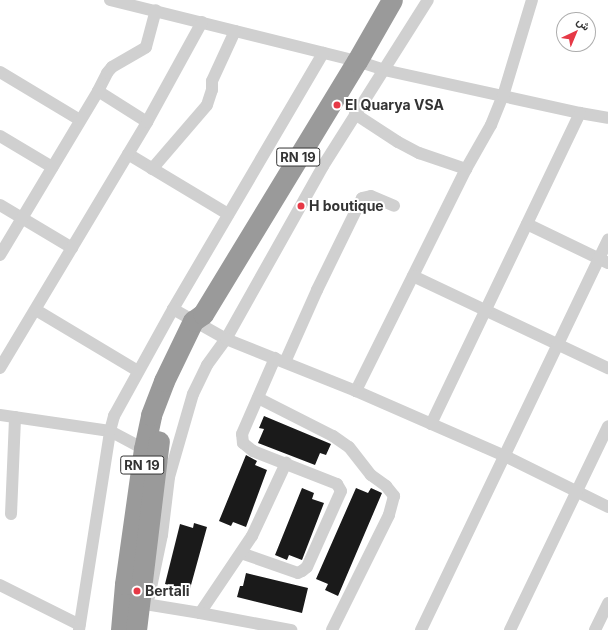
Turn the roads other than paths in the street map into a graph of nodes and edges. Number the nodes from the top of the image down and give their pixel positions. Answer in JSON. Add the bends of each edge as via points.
{"nodes":[{"id":1,"x":110,"y":0,"type":"edge"},
{"id":2,"x":392,"y":0,"type":"edge"},
{"id":3,"x":428,"y":0,"type":"edge"},
{"id":4,"x":532,"y":0,"type":"edge"},
{"id":5,"x":153,"y":6,"type":"edge"},
{"id":6,"x":202,"y":22,"type":"junction"},
{"id":7,"x":235,"y":31,"type":"junction"},
{"id":8,"x":323,"y":53,"type":"junction"},
{"id":9,"x":357,"y":61,"type":"junction"},
{"id":10,"x":384,"y":70,"type":"junction"},
{"id":11,"x":0,"y":72,"type":"edge"},
{"id":12,"x":98,"y":91,"type":"junction"},
{"id":13,"x":502,"y":96,"type":"junction"},
{"id":14,"x":580,"y":113,"type":"junction"},
{"id":15,"x":355,"y":114,"type":"junction"},
{"id":16,"x":608,"y":118,"type":"edge"},
{"id":17,"x":80,"y":120,"type":"junction"},
{"id":18,"x":147,"y":122,"type":"junction"},
{"id":19,"x":0,"y":136,"type":"edge"},
{"id":20,"x":128,"y":154,"type":"junction"},
{"id":21,"x":52,"y":167,"type":"junction"},
{"id":22,"x":152,"y":169,"type":"junction"},
{"id":23,"x":466,"y":169,"type":"junction"},
{"id":24,"x":0,"y":205,"type":"edge"},
{"id":25,"x":394,"y":206,"type":"dead end"},
{"id":26,"x":228,"y":214,"type":"junction"},
{"id":27,"x":22,"y":218,"type":"junction"},
{"id":28,"x":527,"y":224,"type":"junction"},
{"id":29,"x":608,"y":240,"type":"edge"},
{"id":30,"x":72,"y":248,"type":"junction"},
{"id":31,"x":0,"y":254,"type":"edge"},
{"id":32,"x":604,"y":261,"type":"edge"},
{"id":33,"x":413,"y":276,"type":"junction"},
{"id":34,"x":173,"y":309,"type":"junction"},
{"id":35,"x":486,"y":309,"type":"junction"},
{"id":36,"x":36,"y":310,"type":"junction"},
{"id":37,"x":200,"y":321,"type":"junction"},
{"id":38,"x":226,"y":339,"type":"junction"},
{"id":39,"x":558,"y":344,"type":"junction"},
{"id":40,"x":280,"y":360,"type":"junction"},
{"id":41,"x":0,"y":368,"type":"edge"},
{"id":42,"x":608,"y":368,"type":"edge"},
{"id":43,"x":138,"y":371,"type":"junction"},
{"id":44,"x":356,"y":391,"type":"junction"},
{"id":45,"x":258,"y":398,"type":"junction"},
{"id":46,"x":0,"y":415,"type":"edge"},
{"id":47,"x":15,"y":417,"type":"junction"},
{"id":48,"x":431,"y":424,"type":"junction"},
{"id":49,"x":608,"y":426,"type":"edge"},
{"id":50,"x":110,"y":431,"type":"junction"},
{"id":51,"x":144,"y":449,"type":"junction"},
{"id":52,"x":505,"y":456,"type":"junction"},
{"id":53,"x":286,"y":463,"type":"junction"},
{"id":54,"x":577,"y":492,"type":"junction"},
{"id":55,"x":608,"y":507,"type":"edge"},
{"id":56,"x":11,"y":514,"type":"dead end"},
{"id":57,"x":241,"y":553,"type":"junction"},
{"id":58,"x":0,"y":585,"type":"edge"},
{"id":59,"x":144,"y":603,"type":"junction"},
{"id":60,"x":608,"y":603,"type":"edge"},
{"id":61,"x":200,"y":613,"type":"junction"},
{"id":62,"x":605,"y":621,"type":"edge"},
{"id":63,"x":80,"y":627,"type":"edge"},
{"id":64,"x":121,"y":630,"type":"edge"},
{"id":65,"x":136,"y":630,"type":"edge"},
{"id":66,"x":291,"y":630,"type":"edge"},
{"id":67,"x":332,"y":630,"type":"edge"},
{"id":68,"x":421,"y":630,"type":"edge"},
{"id":69,"x":510,"y":630,"type":"edge"},
{"id":70,"x":595,"y":630,"type":"edge"}],
"edges":[{"from":1,"to":5,"type":"street"},
{"from":2,"to":9,"type":"highway","number":"RN 19"},
{"from":3,"to":10,"type":"street"},
{"from":4,"to":13,"type":"street"},
{"from":5,"to":6,"type":"street"},
{"from":5,"to":12,"type":"street","via":[[146,47],[112,67]]},
{"from":6,"to":7,"type":"street"},
{"from":6,"to":18,"type":"street"},
{"from":7,"to":8,"type":"street"},
{"from":7,"to":22,"type":"street","via":[[212,81],[212,90],[206,106]]},
{"from":8,"to":9,"type":"street"},
{"from":8,"to":26,"type":"street"},
{"from":9,"to":10,"type":"street"},
{"from":9,"to":37,"type":"highway","number":"RN 19"},
{"from":10,"to":13,"type":"street"},
{"from":10,"to":15,"type":"street"},
{"from":11,"to":17,"type":"street"},
{"from":12,"to":17,"type":"street"},
{"from":12,"to":18,"type":"street"},
{"from":13,"to":14,"type":"street"},
{"from":13,"to":23,"type":"street","via":[[491,125]]},
{"from":14,"to":16,"type":"street"},
{"from":14,"to":28,"type":"street"},
{"from":15,"to":23,"type":"street","via":[[419,153]]},
{"from":15,"to":38,"type":"street"},
{"from":17,"to":21,"type":"street"},
{"from":18,"to":20,"type":"street"},
{"from":19,"to":21,"type":"street"},
{"from":20,"to":22,"type":"street"},
{"from":20,"to":30,"type":"street"},
{"from":21,"to":27,"type":"street"},
{"from":22,"to":26,"type":"street"},
{"from":23,"to":33,"type":"street"},
{"from":24,"to":27,"type":"street"},
{"from":25,"to":40,"type":"street","via":[[371,196],[362,198]]},
{"from":26,"to":34,"type":"street"},
{"from":27,"to":30,"type":"street"},
{"from":27,"to":31,"type":"street"},
{"from":28,"to":32,"type":"street"},
{"from":28,"to":35,"type":"street"},
{"from":29,"to":32,"type":"street"},
{"from":30,"to":36,"type":"street"},
{"from":32,"to":39,"type":"street"},
{"from":33,"to":35,"type":"street"},
{"from":33,"to":44,"type":"street"},
{"from":34,"to":37,"type":"street"},
{"from":34,"to":43,"type":"street"},
{"from":35,"to":39,"type":"street"},
{"from":35,"to":48,"type":"street"},
{"from":36,"to":41,"type":"street"},
{"from":36,"to":43,"type":"street"},
{"from":37,"to":38,"type":"street"},
{"from":37,"to":51,"type":"highway","number":"RN 19","via":[[156,400]]},
{"from":37,"to":59,"type":"highway","number":"RN 19","via":[[163,419]]},
{"from":38,"to":40,"type":"street"},
{"from":38,"to":59,"type":"street","via":[[207,365],[193,394],[169,477],[162,535]]},
{"from":39,"to":42,"type":"street"},
{"from":39,"to":52,"type":"street"},
{"from":40,"to":44,"type":"street"},
{"from":40,"to":45,"type":"street"},
{"from":43,"to":50,"type":"street","via":[[114,416]]},
{"from":44,"to":48,"type":"street"},
{"from":45,"to":53,"type":"street","via":[[242,434],[242,443],[253,451]]},
{"from":45,"to":67,"type":"street","via":[[333,436],[349,447],[371,475],[394,496],[389,515]]},
{"from":46,"to":47,"type":"street"},
{"from":47,"to":50,"type":"street"},
{"from":47,"to":56,"type":"street"},
{"from":48,"to":52,"type":"street"},
{"from":49,"to":54,"type":"street"},
{"from":50,"to":51,"type":"street"},
{"from":50,"to":63,"type":"street"},
{"from":51,"to":64,"type":"highway","number":"RN 19"},
{"from":52,"to":54,"type":"street"},
{"from":52,"to":68,"type":"street"},
{"from":53,"to":57,"type":"street","via":[[252,536]]},
{"from":53,"to":57,"type":"street","via":[[341,488],[306,567],[298,573]]},
{"from":54,"to":55,"type":"street"},
{"from":54,"to":69,"type":"street"},
{"from":57,"to":61,"type":"street"},
{"from":58,"to":63,"type":"street"},
{"from":59,"to":61,"type":"street"},
{"from":59,"to":65,"type":"highway","number":"RN 19"},
{"from":60,"to":62,"type":"street"},
{"from":61,"to":66,"type":"street"},
{"from":62,"to":70,"type":"street"}]}
